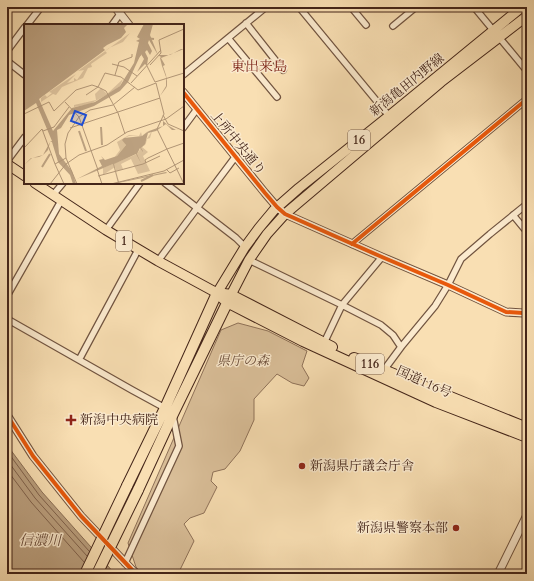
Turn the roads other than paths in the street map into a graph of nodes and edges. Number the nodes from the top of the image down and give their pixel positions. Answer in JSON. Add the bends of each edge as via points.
{"nodes":[{"id":1,"x":41,"y":7,"type":"edge"},
{"id":2,"x":114,"y":7,"type":"edge"},
{"id":3,"x":266,"y":7,"type":"edge"},
{"id":4,"x":299,"y":7,"type":"edge"},
{"id":5,"x":350,"y":7,"type":"edge"},
{"id":6,"x":416,"y":7,"type":"edge"},
{"id":7,"x":474,"y":7,"type":"edge"},
{"id":8,"x":522,"y":7,"type":"edge"},
{"id":9,"x":120,"y":14,"type":"junction"},
{"id":10,"x":527,"y":16,"type":"edge"},
{"id":11,"x":246,"y":23,"type":"junction"},
{"id":12,"x":28,"y":24,"type":"edge"},
{"id":13,"x":113,"y":24,"type":"edge"},
{"id":14,"x":128,"y":24,"type":"edge"},
{"id":15,"x":366,"y":25,"type":"dead end"},
{"id":16,"x":393,"y":26,"type":"dead end"},
{"id":17,"x":24,"y":29,"type":"edge"},
{"id":18,"x":497,"y":34,"type":"junction"},
{"id":19,"x":228,"y":38,"type":"junction"},
{"id":20,"x":7,"y":50,"type":"edge"},
{"id":21,"x":7,"y":61,"type":"edge"},
{"id":22,"x":284,"y":70,"type":"dead end"},
{"id":23,"x":527,"y":71,"type":"edge"},
{"id":24,"x":24,"y":74,"type":"edge"},
{"id":25,"x":184,"y":74,"type":"edge"},
{"id":26,"x":184,"y":93,"type":"edge"},
{"id":27,"x":277,"y":97,"type":"dead end"},
{"id":28,"x":527,"y":99,"type":"edge"},
{"id":29,"x":198,"y":109,"type":"junction"},
{"id":30,"x":389,"y":116,"type":"junction"},
{"id":31,"x":184,"y":127,"type":"edge"},
{"id":32,"x":24,"y":138,"type":"edge"},
{"id":33,"x":236,"y":156,"type":"junction"},
{"id":34,"x":7,"y":162,"type":"edge"},
{"id":35,"x":24,"y":175,"type":"edge"},
{"id":36,"x":36,"y":184,"type":"edge"},
{"id":37,"x":62,"y":184,"type":"edge"},
{"id":38,"x":139,"y":184,"type":"edge"},
{"id":39,"x":166,"y":184,"type":"edge"},
{"id":40,"x":53,"y":195,"type":"junction"},
{"id":41,"x":61,"y":201,"type":"junction"},
{"id":42,"x":527,"y":204,"type":"edge"},
{"id":43,"x":277,"y":207,"type":"junction"},
{"id":44,"x":196,"y":208,"type":"junction"},
{"id":45,"x":285,"y":214,"type":"junction"},
{"id":46,"x":513,"y":215,"type":"junction"},
{"id":47,"x":106,"y":230,"type":"junction"},
{"id":48,"x":527,"y":232,"type":"edge"},
{"id":49,"x":352,"y":244,"type":"junction"},
{"id":50,"x":245,"y":246,"type":"junction"},
{"id":51,"x":138,"y":250,"type":"junction"},
{"id":52,"x":382,"y":257,"type":"junction"},
{"id":53,"x":249,"y":260,"type":"junction"},
{"id":54,"x":158,"y":261,"type":"junction"},
{"id":55,"x":448,"y":285,"type":"junction"},
{"id":56,"x":217,"y":293,"type":"junction"},
{"id":57,"x":7,"y":296,"type":"edge"},
{"id":58,"x":229,"y":299,"type":"junction"},
{"id":59,"x":342,"y":305,"type":"junction"},
{"id":60,"x":527,"y":313,"type":"edge"},
{"id":61,"x":7,"y":319,"type":"edge"},
{"id":62,"x":324,"y":343,"type":"junction"},
{"id":63,"x":402,"y":347,"type":"junction"},
{"id":64,"x":79,"y":360,"type":"junction"},
{"id":65,"x":384,"y":370,"type":"junction"},
{"id":66,"x":169,"y":411,"type":"junction"},
{"id":67,"x":7,"y":415,"type":"edge"},
{"id":68,"x":527,"y":428,"type":"edge"},
{"id":69,"x":527,"y":437,"type":"edge"},
{"id":70,"x":527,"y":515,"type":"edge"},
{"id":71,"x":125,"y":563,"type":"junction"},
{"id":72,"x":85,"y":574,"type":"edge"},
{"id":73,"x":97,"y":574,"type":"edge"},
{"id":74,"x":136,"y":574,"type":"edge"},
{"id":75,"x":498,"y":574,"type":"edge"}],
"edges":[{"from":1,"to":12,"type":"street"},
{"from":2,"to":9,"type":"street"},
{"from":3,"to":11,"type":"street"},
{"from":4,"to":30,"type":"street"},
{"from":5,"to":15,"type":"street"},
{"from":6,"to":16,"type":"street"},
{"from":7,"to":18,"type":"street"},
{"from":8,"to":18,"type":"main road","name":"新潟亀田内野線","number":"16"},
{"from":9,"to":13,"type":"street"},
{"from":9,"to":14,"type":"street"},
{"from":10,"to":18,"type":"main road","name":"新潟亀田内野線","number":"16"},
{"from":11,"to":19,"type":"street"},
{"from":11,"to":22,"type":"street"},
{"from":17,"to":20,"type":"street"},
{"from":18,"to":23,"type":"street"},
{"from":18,"to":30,"type":"main road","name":"新潟亀田内野線","number":"16"},
{"from":18,"to":45,"type":"main road","name":"新潟亀田内野線","number":"16"},
{"from":19,"to":25,"type":"street"},
{"from":19,"to":27,"type":"street"},
{"from":21,"to":24,"type":"street"},
{"from":26,"to":29,"type":"street","name":"上所中央通り"},
{"from":28,"to":49,"type":"street"},
{"from":29,"to":31,"type":"street"},
{"from":29,"to":33,"type":"street","name":"上所中央通り"},
{"from":30,"to":43,"type":"main road","name":"新潟亀田内野線","number":"16"},
{"from":32,"to":34,"type":"street"},
{"from":33,"to":43,"type":"street","name":"上所中央通り"},
{"from":33,"to":44,"type":"street"},
{"from":34,"to":35,"type":"main road"},
{"from":36,"to":40,"type":"main road","number":"1"},
{"from":37,"to":40,"type":"street"},
{"from":38,"to":47,"type":"street"},
{"from":39,"to":44,"type":"street"},
{"from":40,"to":41,"type":"main road","number":"1"},
{"from":41,"to":47,"type":"main road","number":"1"},
{"from":41,"to":57,"type":"street"},
{"from":42,"to":46,"type":"street"},
{"from":43,"to":45,"type":"street","name":"上所中央通り"},
{"from":43,"to":50,"type":"main road","name":"新潟亀田内野線","number":"16"},
{"from":44,"to":50,"type":"street"},
{"from":44,"to":54,"type":"street"},
{"from":45,"to":49,"type":"street","name":"上所中央通り"},
{"from":45,"to":53,"type":"main road","name":"新潟亀田内野線","number":"16"},
{"from":46,"to":48,"type":"street"},
{"from":46,"to":55,"type":"street","via":[[461,259]]},
{"from":47,"to":51,"type":"main road","number":"1"},
{"from":49,"to":52,"type":"street","name":"上所中央通り"},
{"from":50,"to":56,"type":"main road","name":"新潟亀田内野線","number":"16"},
{"from":51,"to":54,"type":"main road","number":"1"},
{"from":51,"to":64,"type":"street"},
{"from":52,"to":55,"type":"street","name":"上所中央通り"},
{"from":52,"to":59,"type":"street"},
{"from":53,"to":58,"type":"main road","name":"新潟亀田内野線","number":"16"},
{"from":53,"to":59,"type":"street"},
{"from":54,"to":56,"type":"main road","number":"1"},
{"from":55,"to":60,"type":"street","name":"上所中央通り","via":[[506,312]]},
{"from":55,"to":63,"type":"street","via":[[435,306]]},
{"from":56,"to":58,"type":"highway","name":"国道116号","number":"116"},
{"from":56,"to":66,"type":"highway"},
{"from":58,"to":62,"type":"highway","name":"国道116号","number":"116"},
{"from":58,"to":66,"type":"highway"},
{"from":58,"to":69,"type":"highway","name":"国道116号","number":"116","via":[[303,341],[436,402]]},
{"from":59,"to":62,"type":"street"},
{"from":59,"to":63,"type":"street","via":[[381,325]]},
{"from":61,"to":64,"type":"street"},
{"from":62,"to":65,"type":"highway","name":"国道116号","number":"116"},
{"from":63,"to":65,"type":"street"},
{"from":64,"to":66,"type":"street"},
{"from":65,"to":68,"type":"highway","name":"国道116号","number":"116"},
{"from":66,"to":71,"type":"street","via":[[180,446]]},
{"from":66,"to":72,"type":"highway","bridge":true,"via":[[127,486]]},
{"from":66,"to":73,"type":"highway","bridge":true,"via":[[138,490]]},
{"from":67,"to":71,"type":"street","via":[[33,456],[81,516]]},
{"from":70,"to":75,"type":"street"},
{"from":71,"to":74,"type":"street"}]}
